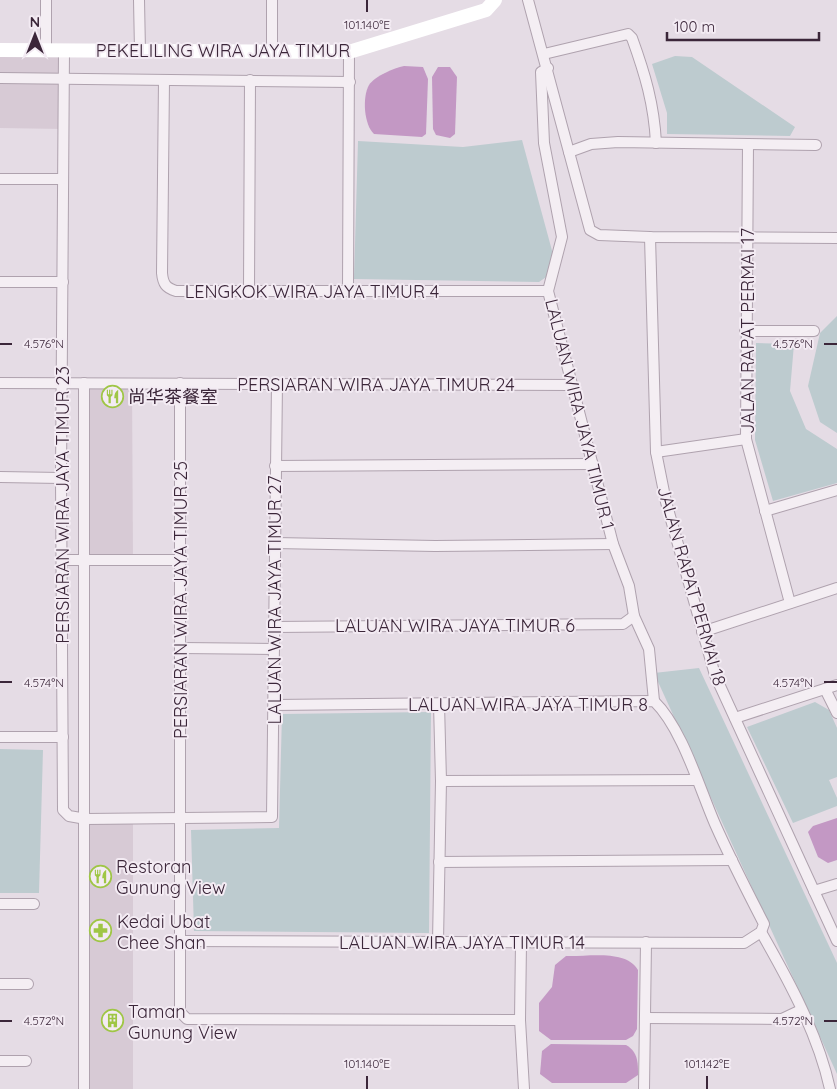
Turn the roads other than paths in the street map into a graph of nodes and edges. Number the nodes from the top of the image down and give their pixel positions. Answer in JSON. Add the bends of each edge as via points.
{"nodes":[{"id":1,"x":46,"y":0,"type":"edge"},
{"id":2,"x":139,"y":0,"type":"edge"},
{"id":3,"x":272,"y":0,"type":"edge"},
{"id":4,"x":496,"y":0,"type":"edge"},
{"id":5,"x":528,"y":0,"type":"edge"},
{"id":6,"x":0,"y":50,"type":"edge"},
{"id":7,"x":46,"y":50,"type":"junction"},
{"id":8,"x":64,"y":51,"type":"junction"},
{"id":9,"x":140,"y":51,"type":"junction"},
{"id":10,"x":272,"y":52,"type":"junction"},
{"id":11,"x":349,"y":52,"type":"junction"},
{"id":12,"x":544,"y":54,"type":"junction"},
{"id":13,"x":548,"y":68,"type":"junction"},
{"id":14,"x":0,"y":78,"type":"edge"},
{"id":15,"x":63,"y":78,"type":"junction"},
{"id":16,"x":164,"y":80,"type":"junction"},
{"id":17,"x":250,"y":80,"type":"junction"},
{"id":18,"x":350,"y":82,"type":"junction"},
{"id":19,"x":656,"y":143,"type":"junction"},
{"id":20,"x":748,"y":144,"type":"junction"},
{"id":21,"x":816,"y":145,"type":"dead end"},
{"id":22,"x":569,"y":152,"type":"junction"},
{"id":23,"x":0,"y":179,"type":"edge"},
{"id":24,"x":62,"y":179,"type":"junction"},
{"id":25,"x":650,"y":236,"type":"junction"},
{"id":26,"x":747,"y":237,"type":"junction"},
{"id":27,"x":837,"y":238,"type":"edge"},
{"id":28,"x":0,"y":282,"type":"edge"},
{"id":29,"x":63,"y":282,"type":"junction"},
{"id":30,"x":249,"y":290,"type":"junction"},
{"id":31,"x":348,"y":290,"type":"junction"},
{"id":32,"x":548,"y":291,"type":"junction"},
{"id":33,"x":745,"y":331,"type":"junction"},
{"id":34,"x":814,"y":332,"type":"dead end"},
{"id":35,"x":0,"y":383,"type":"edge"},
{"id":36,"x":62,"y":383,"type":"junction"},
{"id":37,"x":84,"y":383,"type":"junction"},
{"id":38,"x":180,"y":383,"type":"junction"},
{"id":39,"x":277,"y":383,"type":"junction"},
{"id":40,"x":572,"y":385,"type":"junction"},
{"id":41,"x":746,"y":439,"type":"junction"},
{"id":42,"x":656,"y":452,"type":"junction"},
{"id":43,"x":593,"y":464,"type":"junction"},
{"id":44,"x":275,"y":466,"type":"junction"},
{"id":45,"x":0,"y":477,"type":"edge"},
{"id":46,"x":61,"y":478,"type":"junction"},
{"id":47,"x":837,"y":490,"type":"edge"},
{"id":48,"x":765,"y":511,"type":"junction"},
{"id":49,"x":275,"y":543,"type":"junction"},
{"id":50,"x":613,"y":544,"type":"junction"},
{"id":51,"x":84,"y":559,"type":"junction"},
{"id":52,"x":62,"y":560,"type":"junction"},
{"id":53,"x":182,"y":560,"type":"junction"},
{"id":54,"x":837,"y":588,"type":"edge"},
{"id":55,"x":790,"y":603,"type":"junction"},
{"id":56,"x":634,"y":616,"type":"junction"},
{"id":57,"x":274,"y":627,"type":"junction"},
{"id":58,"x":702,"y":632,"type":"junction"},
{"id":59,"x":181,"y":648,"type":"junction"},
{"id":60,"x":274,"y":649,"type":"junction"},
{"id":61,"x":837,"y":685,"type":"edge"},
{"id":62,"x":825,"y":689,"type":"junction"},
{"id":63,"x":654,"y":701,"type":"junction"},
{"id":64,"x":439,"y":704,"type":"junction"},
{"id":65,"x":274,"y":705,"type":"junction"},
{"id":66,"x":837,"y":714,"type":"edge"},
{"id":67,"x":735,"y":718,"type":"junction"},
{"id":68,"x":0,"y":737,"type":"edge"},
{"id":69,"x":63,"y":737,"type":"junction"},
{"id":70,"x":697,"y":780,"type":"junction"},
{"id":71,"x":441,"y":781,"type":"junction"},
{"id":72,"x":180,"y":818,"type":"junction"},
{"id":73,"x":86,"y":819,"type":"junction"},
{"id":74,"x":732,"y":860,"type":"junction"},
{"id":75,"x":439,"y":862,"type":"junction"},
{"id":76,"x":837,"y":884,"type":"edge"},
{"id":77,"x":814,"y":891,"type":"junction"},
{"id":78,"x":0,"y":904,"type":"edge"},
{"id":79,"x":34,"y":904,"type":"dead end"},
{"id":80,"x":761,"y":932,"type":"junction"},
{"id":81,"x":181,"y":941,"type":"junction"},
{"id":82,"x":438,"y":941,"type":"junction"},
{"id":83,"x":837,"y":941,"type":"edge"},
{"id":84,"x":646,"y":942,"type":"junction"},
{"id":85,"x":522,"y":943,"type":"junction"},
{"id":86,"x":0,"y":984,"type":"edge"},
{"id":87,"x":28,"y":984,"type":"dead end"},
{"id":88,"x":800,"y":1010,"type":"junction"},
{"id":89,"x":645,"y":1018,"type":"junction"},
{"id":90,"x":520,"y":1020,"type":"junction"},
{"id":91,"x":0,"y":1061,"type":"edge"},
{"id":92,"x":26,"y":1061,"type":"dead end"},
{"id":93,"x":84,"y":1089,"type":"edge"},
{"id":94,"x":524,"y":1089,"type":"edge"},
{"id":95,"x":644,"y":1089,"type":"edge"},
{"id":96,"x":830,"y":1089,"type":"edge"}],
"edges":[{"from":1,"to":7,"type":"street"},
{"from":2,"to":9,"type":"street"},
{"from":3,"to":10,"type":"street"},
{"from":4,"to":11,"type":"street","name":"PEKELILING WIRA JAYA TIMUR","via":[[486,10]]},
{"from":5,"to":12,"type":"street"},
{"from":6,"to":7,"type":"street","name":"PEKELILING WIRA JAYA TIMUR"},
{"from":7,"to":8,"type":"street","name":"PEKELILING WIRA JAYA TIMUR"},
{"from":8,"to":9,"type":"street","name":"PEKELILING WIRA JAYA TIMUR"},
{"from":8,"to":15,"type":"street","name":"PERSIARAN WIRA JAYA TIMUR 23"},
{"from":9,"to":10,"type":"street","name":"PEKELILING WIRA JAYA TIMUR"},
{"from":10,"to":11,"type":"street","name":"PEKELILING WIRA JAYA TIMUR"},
{"from":11,"to":18,"type":"street"},
{"from":12,"to":13,"type":"street"},
{"from":12,"to":19,"type":"street","via":[[628,34],[648,86]]},
{"from":13,"to":22,"type":"street"},
{"from":13,"to":32,"type":"street","name":"LALUAN WIRA JAYA TIMUR 1","via":[[541,72],[541,122],[562,236]]},
{"from":14,"to":15,"type":"street"},
{"from":15,"to":16,"type":"street"},
{"from":15,"to":24,"type":"street","name":"PERSIARAN WIRA JAYA TIMUR 23"},
{"from":16,"to":17,"type":"street"},
{"from":16,"to":30,"type":"street","name":"LENGKOK WIRA JAYA TIMUR 4","via":[[163,283],[176,291]]},
{"from":17,"to":18,"type":"street"},
{"from":17,"to":30,"type":"street"},
{"from":18,"to":31,"type":"street"},
{"from":19,"to":20,"type":"street"},
{"from":19,"to":22,"type":"street","via":[[592,144]]},
{"from":20,"to":21,"type":"street"},
{"from":20,"to":26,"type":"street","name":"JALAN RAPAT PERMAI 17"},
{"from":22,"to":25,"type":"street","via":[[590,230],[594,233]]},
{"from":23,"to":24,"type":"street"},
{"from":24,"to":29,"type":"street","name":"PERSIARAN WIRA JAYA TIMUR 23"},
{"from":25,"to":26,"type":"street"},
{"from":25,"to":42,"type":"street","name":"JALAN RAPAT PERMAI 18"},
{"from":26,"to":27,"type":"street"},
{"from":26,"to":33,"type":"street","name":"JALAN RAPAT PERMAI 17"},
{"from":28,"to":29,"type":"street"},
{"from":29,"to":36,"type":"street","name":"PERSIARAN WIRA JAYA TIMUR 23"},
{"from":30,"to":31,"type":"street","name":"LENGKOK WIRA JAYA TIMUR 4"},
{"from":31,"to":32,"type":"street","name":"LENGKOK WIRA JAYA TIMUR 4"},
{"from":32,"to":40,"type":"street","name":"LALUAN WIRA JAYA TIMUR 1"},
{"from":33,"to":34,"type":"street"},
{"from":33,"to":41,"type":"street","name":"JALAN RAPAT PERMAI 17"},
{"from":35,"to":36,"type":"street","name":"PERSIARAN WIRA JAYA TIMUR 24"},
{"from":36,"to":37,"type":"street","name":"PERSIARAN WIRA JAYA TIMUR 24"},
{"from":36,"to":46,"type":"street","name":"PERSIARAN WIRA JAYA TIMUR 23"},
{"from":37,"to":38,"type":"street","name":"PERSIARAN WIRA JAYA TIMUR 24"},
{"from":37,"to":51,"type":"street","name":"PERSIARAN WIRA JAYA TIMUR 23"},
{"from":38,"to":39,"type":"street","name":"PERSIARAN WIRA JAYA TIMUR 24"},
{"from":38,"to":53,"type":"street","name":"PERSIARAN WIRA JAYA TIMUR 25"},
{"from":39,"to":40,"type":"street","name":"PERSIARAN WIRA JAYA TIMUR 24"},
{"from":39,"to":44,"type":"street","name":"LALUAN WIRA JAYA TIMUR 27"},
{"from":40,"to":43,"type":"street","name":"LALUAN WIRA JAYA TIMUR 1"},
{"from":41,"to":42,"type":"street"},
{"from":41,"to":48,"type":"street","name":"JALAN RAPAT PERMAI 17"},
{"from":42,"to":58,"type":"street","name":"JALAN RAPAT PERMAI 18","via":[[666,502]]},
{"from":43,"to":44,"type":"street"},
{"from":43,"to":50,"type":"street","name":"LALUAN WIRA JAYA TIMUR 1"},
{"from":44,"to":49,"type":"street","name":"LALUAN WIRA JAYA TIMUR 27"},
{"from":45,"to":46,"type":"street"},
{"from":46,"to":52,"type":"street","name":"PERSIARAN WIRA JAYA TIMUR 23"},
{"from":47,"to":48,"type":"street"},
{"from":48,"to":55,"type":"street","name":"JALAN RAPAT PERMAI 17"},
{"from":49,"to":50,"type":"street","via":[[435,546]]},
{"from":49,"to":57,"type":"street","name":"LALUAN WIRA JAYA TIMUR 27"},
{"from":50,"to":56,"type":"street","name":"LALUAN WIRA JAYA TIMUR 1","via":[[629,586]]},
{"from":51,"to":52,"type":"street"},
{"from":51,"to":53,"type":"street"},
{"from":51,"to":73,"type":"street","name":"PERSIARAN WIRA JAYA TIMUR 23"},
{"from":52,"to":69,"type":"street","name":"PERSIARAN WIRA JAYA TIMUR 23"},
{"from":53,"to":59,"type":"street","name":"PERSIARAN WIRA JAYA TIMUR 25"},
{"from":54,"to":55,"type":"street"},
{"from":55,"to":58,"type":"street"},
{"from":56,"to":57,"type":"street","name":"LALUAN WIRA JAYA TIMUR 6","via":[[623,624]]},
{"from":56,"to":63,"type":"street","name":"LALUAN WIRA JAYA TIMUR 1","via":[[649,649]]},
{"from":57,"to":60,"type":"street","name":"LALUAN WIRA JAYA TIMUR 27"},
{"from":58,"to":67,"type":"street","name":"JALAN RAPAT PERMAI 18","via":[[715,675]]},
{"from":59,"to":60,"type":"street"},
{"from":59,"to":72,"type":"street","name":"PERSIARAN WIRA JAYA TIMUR 25"},
{"from":60,"to":65,"type":"street","name":"LALUAN WIRA JAYA TIMUR 27"},
{"from":61,"to":62,"type":"street"},
{"from":62,"to":66,"type":"street"},
{"from":62,"to":67,"type":"street"},
{"from":63,"to":64,"type":"street","name":"LALUAN WIRA JAYA TIMUR 8"},
{"from":63,"to":70,"type":"street","name":"LALUAN WIRA JAYA TIMUR 8","via":[[665,712]]},
{"from":64,"to":65,"type":"street","name":"LALUAN WIRA JAYA TIMUR 8"},
{"from":64,"to":71,"type":"street"},
{"from":65,"to":72,"type":"street","name":"LALUAN WIRA JAYA TIMUR 27","via":[[272,817]]},
{"from":67,"to":77,"type":"street","name":"JALAN RAPAT PERMAI 18"},
{"from":68,"to":69,"type":"street"},
{"from":69,"to":73,"type":"street","name":"PERSIARAN WIRA JAYA TIMUR 23","via":[[63,810],[69,816]]},
{"from":70,"to":71,"type":"street"},
{"from":70,"to":74,"type":"street","name":"LALUAN WIRA JAYA TIMUR 8"},
{"from":71,"to":75,"type":"street"},
{"from":72,"to":73,"type":"street"},
{"from":72,"to":81,"type":"street","name":"PERSIARAN WIRA JAYA TIMUR 25"},
{"from":73,"to":93,"type":"street","name":"PERSIARAN WIRA JAYA TIMUR 23"},
{"from":74,"to":75,"type":"street"},
{"from":74,"to":80,"type":"street","name":"LALUAN WIRA JAYA TIMUR 8","via":[[764,924]]},
{"from":75,"to":82,"type":"street"},
{"from":76,"to":77,"type":"street"},
{"from":77,"to":83,"type":"street","name":"JALAN RAPAT PERMAI 18"},
{"from":78,"to":79,"type":"street"},
{"from":80,"to":84,"type":"street","name":"LALUAN WIRA JAYA TIMUR 14","via":[[744,943]]},
{"from":80,"to":88,"type":"street","name":"LALUAN WIRA JAYA TIMUR 8"},
{"from":81,"to":82,"type":"street","name":"LALUAN WIRA JAYA TIMUR 14"},
{"from":81,"to":90,"type":"street","name":"PERSIARAN WIRA JAYA TIMUR 25","via":[[180,1012],[187,1019]]},
{"from":82,"to":85,"type":"street","name":"LALUAN WIRA JAYA TIMUR 14"},
{"from":84,"to":85,"type":"street","name":"LALUAN WIRA JAYA TIMUR 14"},
{"from":84,"to":89,"type":"street"},
{"from":85,"to":90,"type":"street"},
{"from":86,"to":87,"type":"street"},
{"from":88,"to":89,"type":"street","via":[[782,1019]]},
{"from":88,"to":96,"type":"street","name":"LALUAN WIRA JAYA TIMUR 8","via":[[818,1045]]},
{"from":89,"to":95,"type":"street"},
{"from":90,"to":94,"type":"street"},
{"from":91,"to":92,"type":"street"}]}
